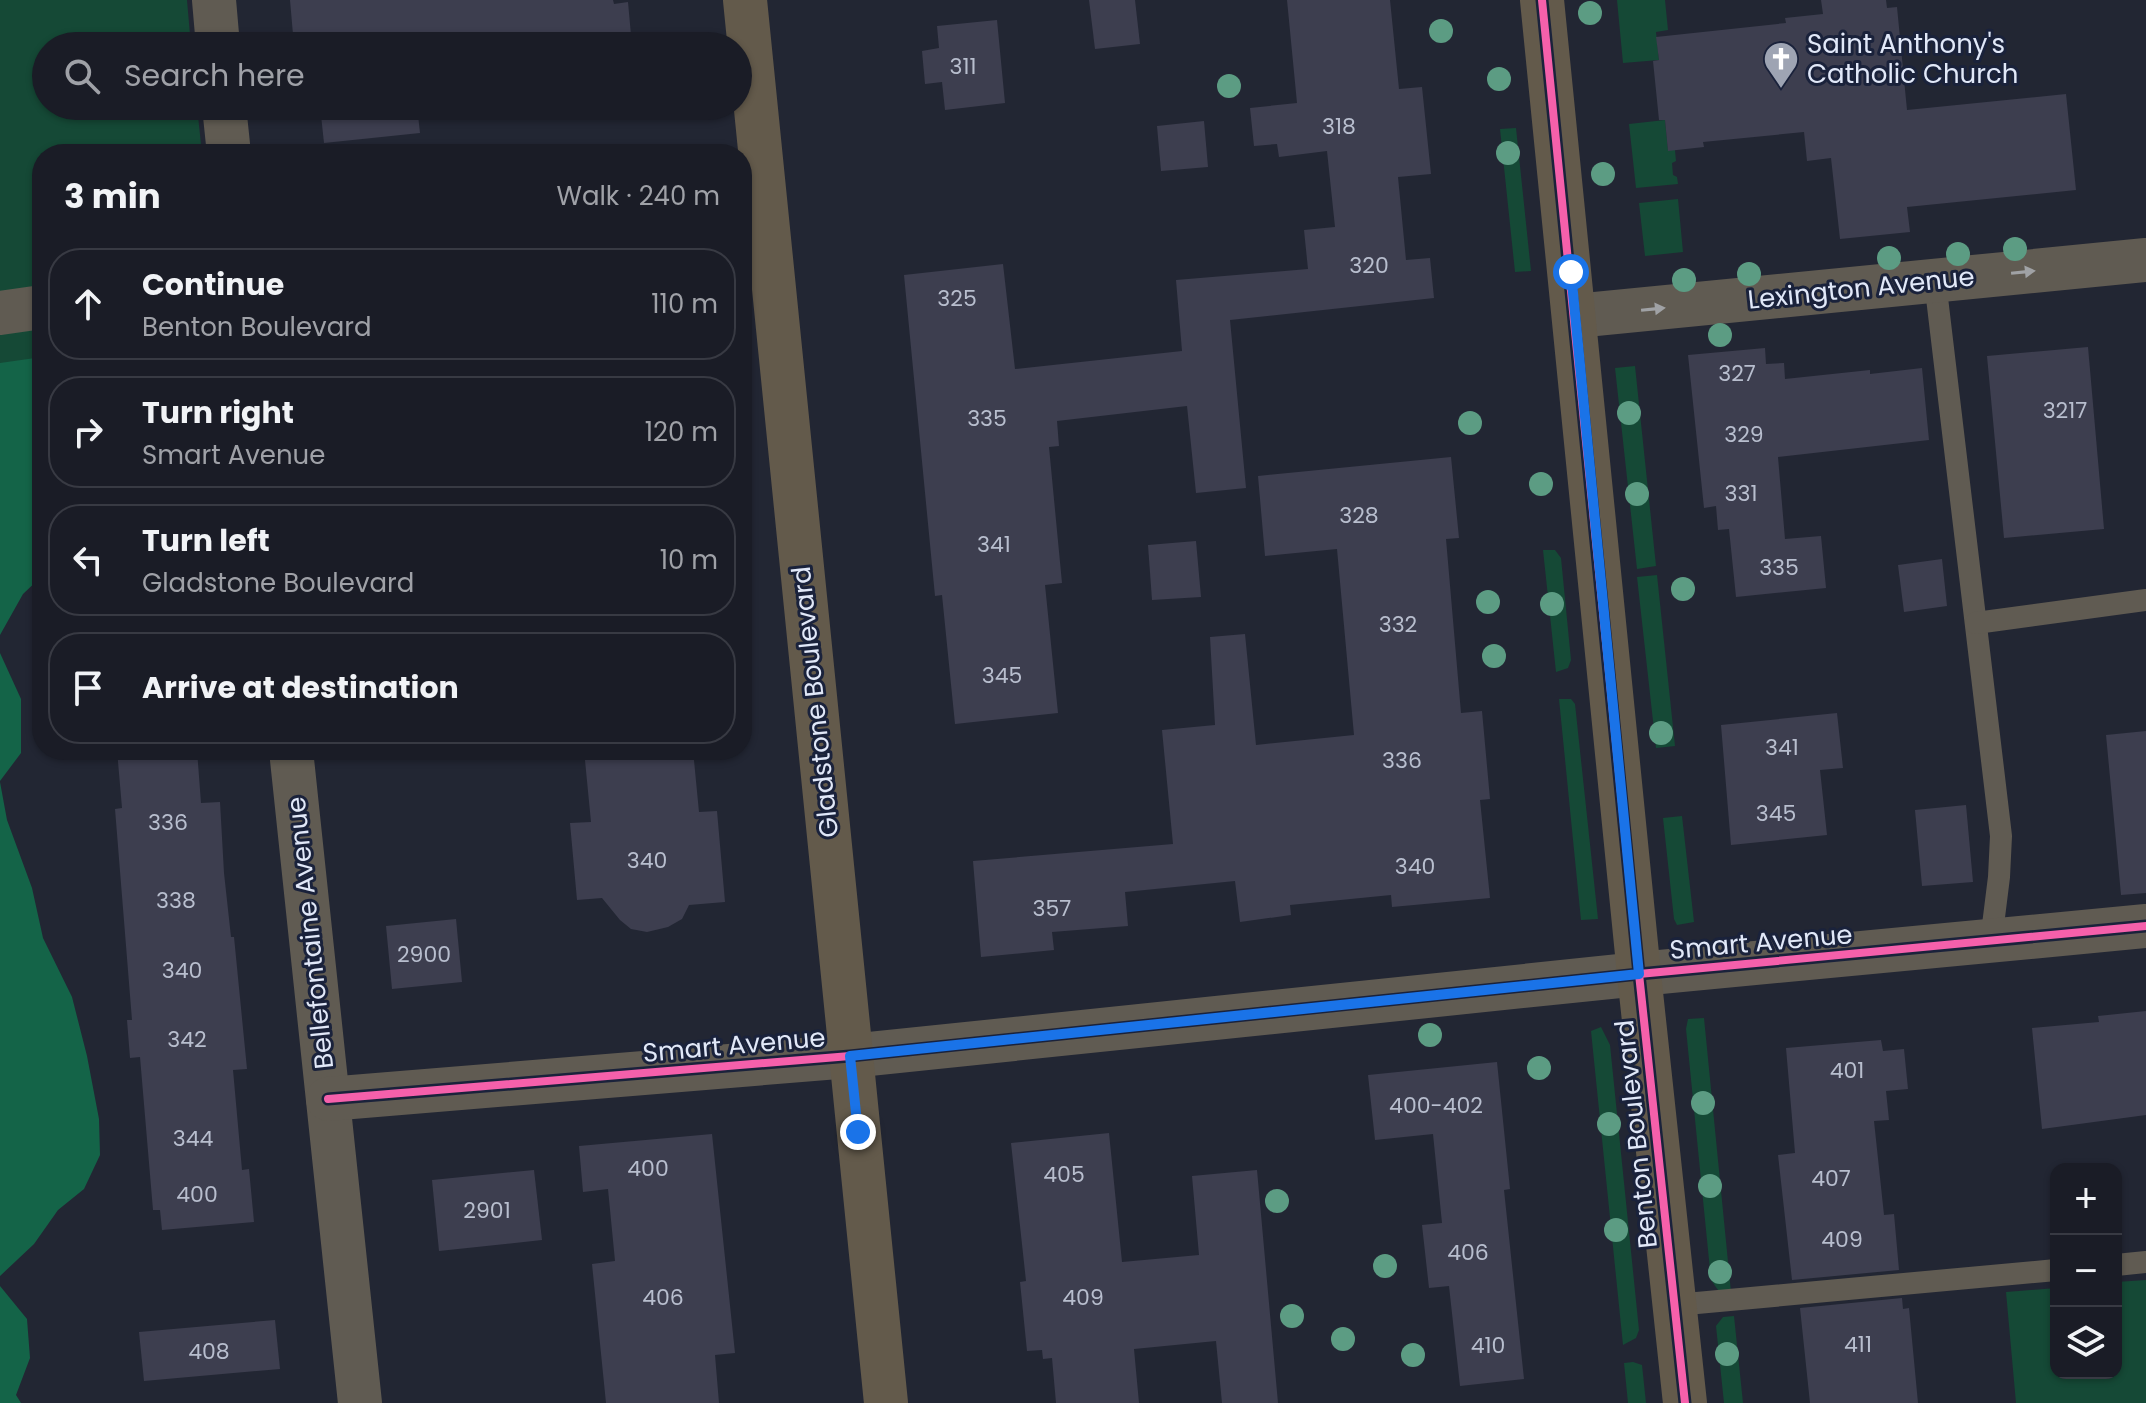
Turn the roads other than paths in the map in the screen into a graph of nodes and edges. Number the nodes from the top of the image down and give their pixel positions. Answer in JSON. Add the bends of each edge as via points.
{"nodes":[{"id":1,"x":214,"y":0,"type":"edge"},
{"id":2,"x":745,"y":0,"type":"edge"},
{"id":3,"x":1542,"y":0,"type":"edge"},
{"id":4,"x":217,"y":32,"type":"edge"},
{"id":5,"x":748,"y":32,"type":"edge"},
{"id":6,"x":752,"y":70,"type":"edge"},
{"id":7,"x":225,"y":120,"type":"edge"},
{"id":8,"x":228,"y":144,"type":"edge"},
{"id":9,"x":2146,"y":260,"type":"edge"},
{"id":10,"x":1935,"y":281,"type":"junction"},
{"id":11,"x":32,"y":308,"type":"edge"},
{"id":12,"x":0,"y":313,"type":"edge"},
{"id":13,"x":1575,"y":316,"type":"junction"},
{"id":14,"x":2146,"y":600,"type":"edge"},
{"id":15,"x":1976,"y":623,"type":"junction"},
{"id":16,"x":292,"y":760,"type":"edge"},
{"id":17,"x":2146,"y":926,"type":"edge"},
{"id":18,"x":1991,"y":941,"type":"junction"},
{"id":19,"x":1639,"y":974,"type":"junction"},
{"id":20,"x":850,"y":1056,"type":"junction"},
{"id":21,"x":328,"y":1099,"type":"junction"},
{"id":22,"x":2146,"y":1262,"type":"edge"},
{"id":23,"x":2122,"y":1264,"type":"edge"},
{"id":24,"x":2050,"y":1271,"type":"edge"},
{"id":25,"x":1675,"y":1305,"type":"junction"},
{"id":26,"x":360,"y":1403,"type":"edge"},
{"id":27,"x":886,"y":1403,"type":"edge"},
{"id":28,"x":1685,"y":1403,"type":"edge"}],
"edges":[{"from":1,"to":4,"type":"street"},
{"from":2,"to":5,"type":"street","name":"Gladstone Boulevard"},
{"from":3,"to":13,"type":"street","name":"Benton Boulevard"},
{"from":6,"to":20,"type":"street","name":"Gladstone Boulevard"},
{"from":7,"to":8,"type":"street"},
{"from":10,"to":9,"type":"street","name":"Lexington Avenue","one_way":true},
{"from":13,"to":10,"type":"street","name":"Lexington Avenue","one_way":true},
{"from":10,"to":15,"type":"lane"},
{"from":11,"to":12,"type":"street"},
{"from":13,"to":19,"type":"street","name":"Benton Boulevard"},
{"from":14,"to":15,"type":"lane"},
{"from":15,"to":18,"type":"lane","via":[[2001,836]]},
{"from":16,"to":21,"type":"street","name":"Bellefontaine Avenue"},
{"from":17,"to":18,"type":"street","name":"Smart Avenue"},
{"from":18,"to":19,"type":"street","name":"Smart Avenue"},
{"from":19,"to":20,"type":"street","name":"Smart Avenue"},
{"from":19,"to":25,"type":"street","name":"Benton Boulevard"},
{"from":20,"to":21,"type":"street","name":"Smart Avenue"},
{"from":20,"to":27,"type":"street","name":"Gladstone Boulevard"},
{"from":21,"to":26,"type":"street","name":"Bellefontaine Avenue"},
{"from":22,"to":23,"type":"lane"},
{"from":24,"to":25,"type":"lane"},
{"from":25,"to":28,"type":"street","name":"Benton Boulevard"}]}
